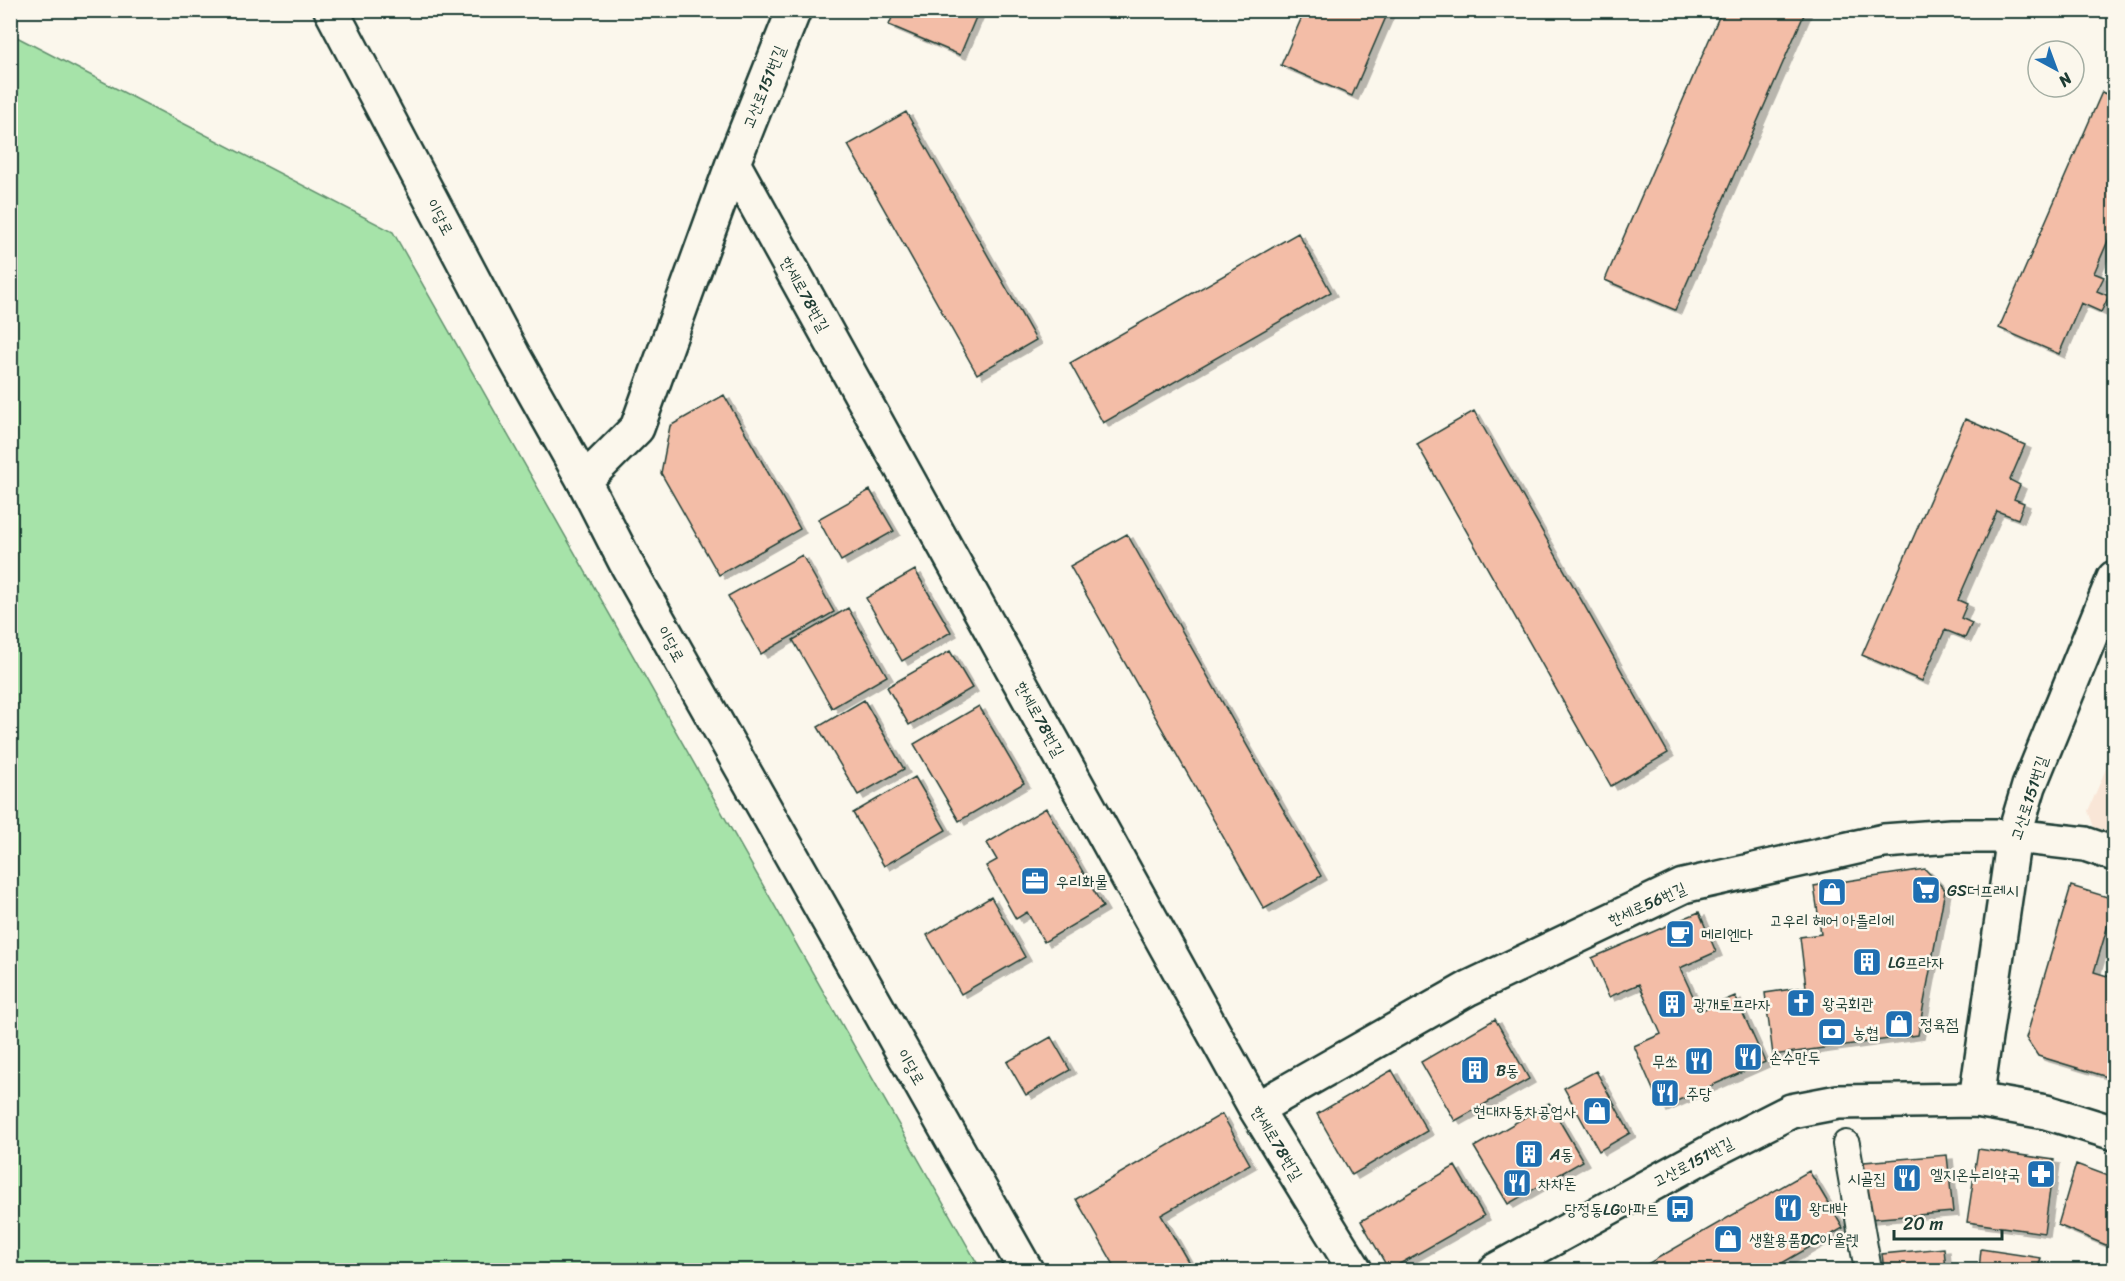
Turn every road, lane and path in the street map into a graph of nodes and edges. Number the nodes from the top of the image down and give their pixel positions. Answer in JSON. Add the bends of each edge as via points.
{"nodes":[{"id":1,"x":331,"y":10,"type":"edge"},
{"id":2,"x":794,"y":10,"type":"edge"},
{"id":3,"x":733,"y":164,"type":"junction"},
{"id":4,"x":584,"y":481,"type":"junction"},
{"id":5,"x":2115,"y":578,"type":"edge"},
{"id":6,"x":2014,"y":837,"type":"junction"},
{"id":7,"x":2115,"y":854,"type":"edge"},
{"id":8,"x":1976,"y":1100,"type":"junction"},
{"id":9,"x":1256,"y":1109,"type":"junction"},
{"id":10,"x":2115,"y":1133,"type":"edge"},
{"id":11,"x":1846,"y":1144,"type":"dead end"},
{"id":12,"x":1026,"y":1270,"type":"edge"},
{"id":13,"x":1355,"y":1270,"type":"edge"},
{"id":14,"x":1496,"y":1270,"type":"edge"},
{"id":15,"x":1868,"y":1270,"type":"edge"}],
"edges":[{"from":1,"to":4,"type":"street","name":"이당로","via":[[513,356]]},
{"from":2,"to":3,"type":"street","name":"고산로151번길"},
{"from":3,"to":4,"type":"street","name":"고산로151번길","via":[[637,428]]},
{"from":3,"to":9,"type":"street","name":"한세로78번길"},
{"from":4,"to":12,"type":"street","name":"이당로","via":[[733,755]]},
{"from":5,"to":6,"type":"street","name":"고산로151번길","via":[[2029,786]]},
{"from":6,"to":7,"type":"street","name":"한세로56번길","via":[[2085,844]]},
{"from":6,"to":8,"type":"street","name":"고산로151번길"},
{"from":6,"to":9,"type":"street","name":"한세로56번길","via":[[1884,841],[1683,886],[1470,988]]},
{"from":8,"to":10,"type":"street","name":"고산로151번길","via":[[2046,1112]]},
{"from":8,"to":14,"type":"street","name":"고산로151번길","via":[[1838,1102],[1791,1111]]},
{"from":9,"to":13,"type":"street","name":"한세로78번길"},
{"from":11,"to":15,"type":"street"}]}
